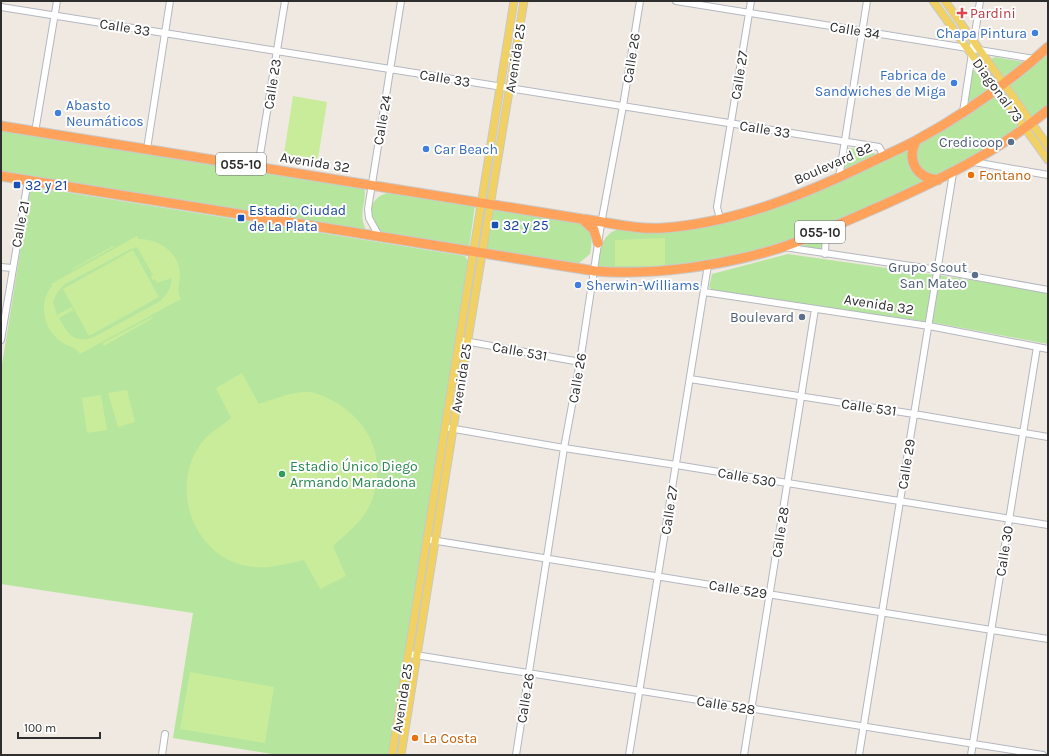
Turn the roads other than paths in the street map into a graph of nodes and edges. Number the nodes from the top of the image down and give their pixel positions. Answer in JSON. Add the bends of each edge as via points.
{"nodes":[{"id":1,"x":56,"y":1,"type":"edge"},
{"id":2,"x":170,"y":1,"type":"edge"},
{"id":3,"x":285,"y":1,"type":"edge"},
{"id":4,"x":401,"y":1,"type":"edge"},
{"id":5,"x":514,"y":1,"type":"edge"},
{"id":6,"x":524,"y":1,"type":"edge"},
{"id":7,"x":640,"y":1,"type":"edge"},
{"id":8,"x":676,"y":1,"type":"edge"},
{"id":9,"x":751,"y":1,"type":"edge"},
{"id":10,"x":867,"y":1,"type":"edge"},
{"id":11,"x":933,"y":1,"type":"edge"},
{"id":12,"x":944,"y":1,"type":"edge"},
{"id":13,"x":980,"y":1,"type":"edge"},
{"id":14,"x":1,"y":6,"type":"edge"},
{"id":15,"x":749,"y":13,"type":"junction"},
{"id":16,"x":54,"y":15,"type":"junction"},
{"id":17,"x":863,"y":31,"type":"junction"},
{"id":18,"x":165,"y":33,"type":"junction"},
{"id":19,"x":1048,"y":47,"type":"edge"},
{"id":20,"x":973,"y":49,"type":"junction"},
{"id":21,"x":277,"y":51,"type":"junction"},
{"id":22,"x":1035,"y":59,"type":"junction"},
{"id":23,"x":391,"y":69,"type":"junction"},
{"id":24,"x":1000,"y":86,"type":"junction"},
{"id":25,"x":500,"y":87,"type":"junction"},
{"id":26,"x":510,"y":88,"type":"junction"},
{"id":27,"x":623,"y":106,"type":"junction"},
{"id":28,"x":1048,"y":110,"type":"edge"},
{"id":29,"x":963,"y":112,"type":"junction"},
{"id":30,"x":731,"y":124,"type":"junction"},
{"id":31,"x":1,"y":126,"type":"edge"},
{"id":32,"x":1029,"y":126,"type":"junction"},
{"id":33,"x":36,"y":132,"type":"junction"},
{"id":34,"x":916,"y":141,"type":"junction"},
{"id":35,"x":845,"y":143,"type":"junction"},
{"id":36,"x":1048,"y":146,"type":"edge"},
{"id":37,"x":147,"y":149,"type":"junction"},
{"id":38,"x":884,"y":156,"type":"junction"},
{"id":39,"x":1048,"y":160,"type":"edge"},
{"id":40,"x":974,"y":162,"type":"junction"},
{"id":41,"x":258,"y":167,"type":"junction"},
{"id":42,"x":954,"y":173,"type":"junction"},
{"id":43,"x":1048,"y":175,"type":"edge"},
{"id":44,"x":1,"y":176,"type":"edge"},
{"id":45,"x":839,"y":178,"type":"junction"},
{"id":46,"x":28,"y":180,"type":"junction"},
{"id":47,"x":938,"y":180,"type":"junction"},
{"id":48,"x":371,"y":185,"type":"junction"},
{"id":49,"x":481,"y":202,"type":"junction"},
{"id":50,"x":491,"y":203,"type":"junction"},
{"id":51,"x":582,"y":218,"type":"junction"},
{"id":52,"x":720,"y":219,"type":"junction"},
{"id":53,"x":602,"y":221,"type":"junction"},
{"id":54,"x":826,"y":230,"type":"junction"},
{"id":55,"x":379,"y":236,"type":"junction"},
{"id":56,"x":598,"y":243,"type":"junction"},
{"id":57,"x":783,"y":247,"type":"junction"},
{"id":58,"x":478,"y":251,"type":"junction"},
{"id":59,"x":825,"y":254,"type":"junction"},
{"id":60,"x":708,"y":265,"type":"junction"},
{"id":61,"x":1,"y":267,"type":"edge"},
{"id":62,"x":12,"y":268,"type":"junction"},
{"id":63,"x":938,"y":270,"type":"junction"},
{"id":64,"x":595,"y":271,"type":"junction"},
{"id":65,"x":1048,"y":290,"type":"edge"},
{"id":66,"x":704,"y":292,"type":"junction"},
{"id":67,"x":815,"y":309,"type":"junction"},
{"id":68,"x":929,"y":326,"type":"junction"},
{"id":69,"x":1,"y":340,"type":"edge"},
{"id":70,"x":459,"y":340,"type":"junction"},
{"id":71,"x":467,"y":342,"type":"junction"},
{"id":72,"x":1037,"y":347,"type":"junction"},
{"id":73,"x":1048,"y":349,"type":"edge"},
{"id":74,"x":580,"y":362,"type":"junction"},
{"id":75,"x":690,"y":379,"type":"junction"},
{"id":76,"x":801,"y":397,"type":"junction"},
{"id":77,"x":914,"y":414,"type":"junction"},
{"id":78,"x":449,"y":428,"type":"junction"},
{"id":79,"x":1023,"y":433,"type":"junction"},
{"id":80,"x":1048,"y":438,"type":"edge"},
{"id":81,"x":564,"y":448,"type":"junction"},
{"id":82,"x":676,"y":465,"type":"junction"},
{"id":83,"x":788,"y":484,"type":"junction"},
{"id":84,"x":900,"y":501,"type":"junction"},
{"id":85,"x":1009,"y":519,"type":"junction"},
{"id":86,"x":1048,"y":525,"type":"edge"},
{"id":87,"x":427,"y":540,"type":"junction"},
{"id":88,"x":436,"y":541,"type":"junction"},
{"id":89,"x":547,"y":560,"type":"junction"},
{"id":90,"x":658,"y":576,"type":"junction"},
{"id":91,"x":771,"y":594,"type":"junction"},
{"id":92,"x":882,"y":613,"type":"junction"},
{"id":93,"x":991,"y":631,"type":"junction"},
{"id":94,"x":1048,"y":639,"type":"edge"},
{"id":95,"x":409,"y":654,"type":"junction"},
{"id":96,"x":417,"y":656,"type":"junction"},
{"id":97,"x":529,"y":673,"type":"junction"},
{"id":98,"x":639,"y":691,"type":"junction"},
{"id":99,"x":752,"y":709,"type":"junction"},
{"id":100,"x":863,"y":727,"type":"junction"},
{"id":101,"x":165,"y":734,"type":"dead end"},
{"id":102,"x":973,"y":744,"type":"junction"},
{"id":103,"x":162,"y":755,"type":"edge"},
{"id":104,"x":392,"y":755,"type":"edge"},
{"id":105,"x":401,"y":755,"type":"edge"},
{"id":106,"x":516,"y":755,"type":"edge"},
{"id":107,"x":629,"y":755,"type":"edge"},
{"id":108,"x":744,"y":755,"type":"edge"},
{"id":109,"x":859,"y":755,"type":"edge"},
{"id":110,"x":971,"y":755,"type":"edge"},
{"id":111,"x":1042,"y":755,"type":"edge"}],
"edges":[{"from":1,"to":16,"type":"street"},
{"from":2,"to":18,"type":"street"},
{"from":3,"to":21,"type":"street","name":"Calle 23"},
{"from":4,"to":23,"type":"street","name":"Calle 24"},
{"from":5,"to":25,"type":"main road","name":"Avenida 25"},
{"from":6,"to":26,"type":"main road","name":"Avenida 25"},
{"from":7,"to":27,"type":"street","name":"Calle 26"},
{"from":8,"to":15,"type":"street","name":"Calle 34"},
{"from":9,"to":15,"type":"street","name":"Calle 27"},
{"from":10,"to":17,"type":"street"},
{"from":11,"to":20,"type":"main road","name":"Diagonal 73"},
{"from":12,"to":20,"type":"main road","name":"Diagonal 73"},
{"from":13,"to":20,"type":"street"},
{"from":14,"to":16,"type":"street","name":"Calle 33"},
{"from":15,"to":17,"type":"street","name":"Calle 34"},
{"from":15,"to":30,"type":"street","name":"Calle 27"},
{"from":16,"to":18,"type":"street","name":"Calle 33"},
{"from":16,"to":33,"type":"street"},
{"from":17,"to":20,"type":"street","name":"Calle 34"},
{"from":17,"to":35,"type":"street"},
{"from":18,"to":21,"type":"street","name":"Calle 33"},
{"from":18,"to":37,"type":"street"},
{"from":19,"to":22,"type":"highway","name":"Boulevard 82","number":"055-10"},
{"from":20,"to":22,"type":"street","name":"Calle 34"},
{"from":20,"to":24,"type":"main road","name":"Diagonal 73"},
{"from":20,"to":29,"type":"street"},
{"from":21,"to":23,"type":"street","name":"Calle 33"},
{"from":21,"to":41,"type":"street","name":"Calle 23"},
{"from":22,"to":24,"type":"highway","name":"Boulevard 82","number":"055-10"},
{"from":23,"to":25,"type":"street","name":"Calle 33"},
{"from":23,"to":48,"type":"street","name":"Calle 24"},
{"from":24,"to":29,"type":"highway","name":"Boulevard 82","number":"055-10"},
{"from":24,"to":32,"type":"main road","name":"Diagonal 73"},
{"from":25,"to":26,"type":"street","name":"Calle 33"},
{"from":25,"to":49,"type":"main road","name":"Avenida 25"},
{"from":26,"to":27,"type":"street","name":"Calle 33"},
{"from":26,"to":50,"type":"main road","name":"Avenida 25"},
{"from":27,"to":30,"type":"street","name":"Calle 33"},
{"from":27,"to":53,"type":"street","name":"Calle 26"},
{"from":28,"to":32,"type":"highway","number":"055-10"},
{"from":29,"to":34,"type":"highway","name":"Boulevard 82","number":"055-10"},
{"from":30,"to":35,"type":"street","name":"Calle 33"},
{"from":30,"to":52,"type":"street","name":"Calle 27","via":[[717,207]]},
{"from":31,"to":33,"type":"highway","name":"Avenida 32","number":"055-10"},
{"from":32,"to":36,"type":"main road","name":"Diagonal 73"},
{"from":32,"to":39,"type":"main road","name":"Diagonal 73"},
{"from":32,"to":40,"type":"highway","number":"055-10"},
{"from":33,"to":37,"type":"highway","name":"Avenida 32","number":"055-10"},
{"from":34,"to":38,"type":"highway","name":"Boulevard 82","number":"055-10"},
{"from":34,"to":47,"type":"highway","via":[[911,154],[914,167],[924,177]]},
{"from":35,"to":38,"type":"street","name":"Calle 33","via":[[879,147]]},
{"from":35,"to":45,"type":"street"},
{"from":37,"to":41,"type":"highway","name":"Avenida 32","number":"055-10"},
{"from":38,"to":45,"type":"highway","name":"Boulevard 82","number":"055-10"},
{"from":40,"to":42,"type":"highway","number":"055-10"},
{"from":40,"to":43,"type":"street"},
{"from":41,"to":48,"type":"highway","name":"Avenida 32","number":"055-10"},
{"from":42,"to":47,"type":"highway","number":"055-10"},
{"from":42,"to":63,"type":"street","name":"Calle 29"},
{"from":44,"to":46,"type":"highway","number":"055-10"},
{"from":45,"to":52,"type":"highway","name":"Boulevard 82","number":"055-10","via":[[766,207]]},
{"from":46,"to":55,"type":"highway","number":"055-10"},
{"from":46,"to":62,"type":"street","name":"Calle 21"},
{"from":47,"to":54,"type":"highway","number":"055-10"},
{"from":48,"to":49,"type":"highway","name":"Avenida 32","number":"055-10"},
{"from":48,"to":55,"type":"street","name":"Calle 24","via":[[369,218]]},
{"from":49,"to":50,"type":"highway","name":"Avenida 32","number":"055-10"},
{"from":49,"to":58,"type":"main road","name":"Avenida 25"},
{"from":50,"to":51,"type":"highway","name":"Avenida 32","number":"055-10"},
{"from":50,"to":58,"type":"main road","name":"Avenida 25"},
{"from":51,"to":53,"type":"highway","name":"Avenida 32","number":"055-10"},
{"from":51,"to":56,"type":"highway","via":[[594,230]]},
{"from":52,"to":53,"type":"highway","name":"Boulevard 82","number":"055-10","via":[[662,228]]},
{"from":53,"to":56,"type":"street","name":"Calle 26"},
{"from":54,"to":57,"type":"highway","number":"055-10"},
{"from":54,"to":59,"type":"street"},
{"from":55,"to":58,"type":"highway","number":"055-10"},
{"from":56,"to":64,"type":"street","name":"Calle 26"},
{"from":57,"to":59,"type":"street"},
{"from":57,"to":60,"type":"highway","number":"055-10"},
{"from":58,"to":64,"type":"highway","number":"055-10"},
{"from":58,"to":70,"type":"main road","name":"Avenida 25"},
{"from":58,"to":71,"type":"main road","name":"Avenida 25"},
{"from":59,"to":63,"type":"street"},
{"from":60,"to":64,"type":"highway","number":"055-10","via":[[636,272]]},
{"from":60,"to":66,"type":"street","name":"Calle 27"},
{"from":61,"to":62,"type":"street"},
{"from":62,"to":69,"type":"street","name":"Calle 21"},
{"from":63,"to":65,"type":"street"},
{"from":63,"to":68,"type":"street","name":"Calle 29"},
{"from":64,"to":74,"type":"street","name":"Calle 26"},
{"from":66,"to":67,"type":"street","name":"Avenida 32"},
{"from":66,"to":75,"type":"street","name":"Calle 27"},
{"from":67,"to":68,"type":"street","name":"Avenida 32"},
{"from":67,"to":76,"type":"street","name":"Calle 28"},
{"from":68,"to":72,"type":"street","name":"Avenida 32"},
{"from":68,"to":77,"type":"street","name":"Calle 29"},
{"from":70,"to":71,"type":"street","name":"Calle 531"},
{"from":70,"to":78,"type":"main road","name":"Avenida 25"},
{"from":71,"to":74,"type":"street","name":"Calle 531"},
{"from":71,"to":78,"type":"main road","name":"Avenida 25"},
{"from":72,"to":73,"type":"street","name":"Avenida 32"},
{"from":72,"to":79,"type":"street","name":"Calle 30"},
{"from":74,"to":81,"type":"street","name":"Calle 26"},
{"from":75,"to":76,"type":"street","name":"Calle 531"},
{"from":75,"to":82,"type":"street","name":"Calle 27"},
{"from":76,"to":77,"type":"street","name":"Calle 531"},
{"from":76,"to":83,"type":"street","name":"Calle 28"},
{"from":77,"to":79,"type":"street","name":"Calle 531"},
{"from":77,"to":84,"type":"street","name":"Calle 29"},
{"from":78,"to":81,"type":"street","name":"Calle 530"},
{"from":78,"to":87,"type":"main road","name":"Avenida 25"},
{"from":78,"to":88,"type":"main road","name":"Avenida 25"},
{"from":79,"to":80,"type":"street","name":"Calle 531"},
{"from":79,"to":85,"type":"street","name":"Calle 30"},
{"from":81,"to":82,"type":"street","name":"Calle 530"},
{"from":81,"to":89,"type":"street","name":"Calle 26"},
{"from":82,"to":83,"type":"street","name":"Calle 530"},
{"from":82,"to":90,"type":"street","name":"Calle 27"},
{"from":83,"to":84,"type":"street","name":"Calle 530"},
{"from":83,"to":91,"type":"street","name":"Calle 28"},
{"from":84,"to":85,"type":"street","name":"Calle 530"},
{"from":84,"to":92,"type":"street","name":"Calle 29"},
{"from":85,"to":86,"type":"street","name":"Calle 530"},
{"from":85,"to":93,"type":"street","name":"Calle 30"},
{"from":87,"to":88,"type":"street","name":"Calle 529"},
{"from":87,"to":95,"type":"main road","name":"Avenida 25"},
{"from":88,"to":89,"type":"street","name":"Calle 529"},
{"from":88,"to":96,"type":"main road","name":"Avenida 25"},
{"from":89,"to":90,"type":"street","name":"Calle 529"},
{"from":89,"to":97,"type":"street","name":"Calle 26"},
{"from":90,"to":91,"type":"street","name":"Calle 529"},
{"from":90,"to":98,"type":"street","name":"Calle 27"},
{"from":91,"to":92,"type":"street","name":"Calle 529"},
{"from":91,"to":99,"type":"street","name":"Calle 28"},
{"from":92,"to":93,"type":"street","name":"Calle 529"},
{"from":92,"to":100,"type":"street","name":"Calle 29"},
{"from":93,"to":94,"type":"street","name":"Calle 529"},
{"from":93,"to":102,"type":"street","name":"Calle 30"},
{"from":95,"to":96,"type":"street","name":"Calle 528"},
{"from":95,"to":104,"type":"main road","name":"Avenida 25"},
{"from":96,"to":97,"type":"street","name":"Calle 528"},
{"from":96,"to":105,"type":"main road","name":"Avenida 25"},
{"from":97,"to":98,"type":"street","name":"Calle 528"},
{"from":97,"to":106,"type":"street","name":"Calle 26"},
{"from":98,"to":99,"type":"street","name":"Calle 528"},
{"from":98,"to":107,"type":"street","name":"Calle 27"},
{"from":99,"to":100,"type":"street","name":"Calle 528"},
{"from":99,"to":108,"type":"street","name":"Calle 28"},
{"from":100,"to":102,"type":"street","name":"Calle 528"},
{"from":100,"to":109,"type":"street","name":"Calle 29"},
{"from":101,"to":103,"type":"street"},
{"from":102,"to":110,"type":"street","name":"Calle 30"},
{"from":102,"to":111,"type":"street","name":"Calle 528"}]}
